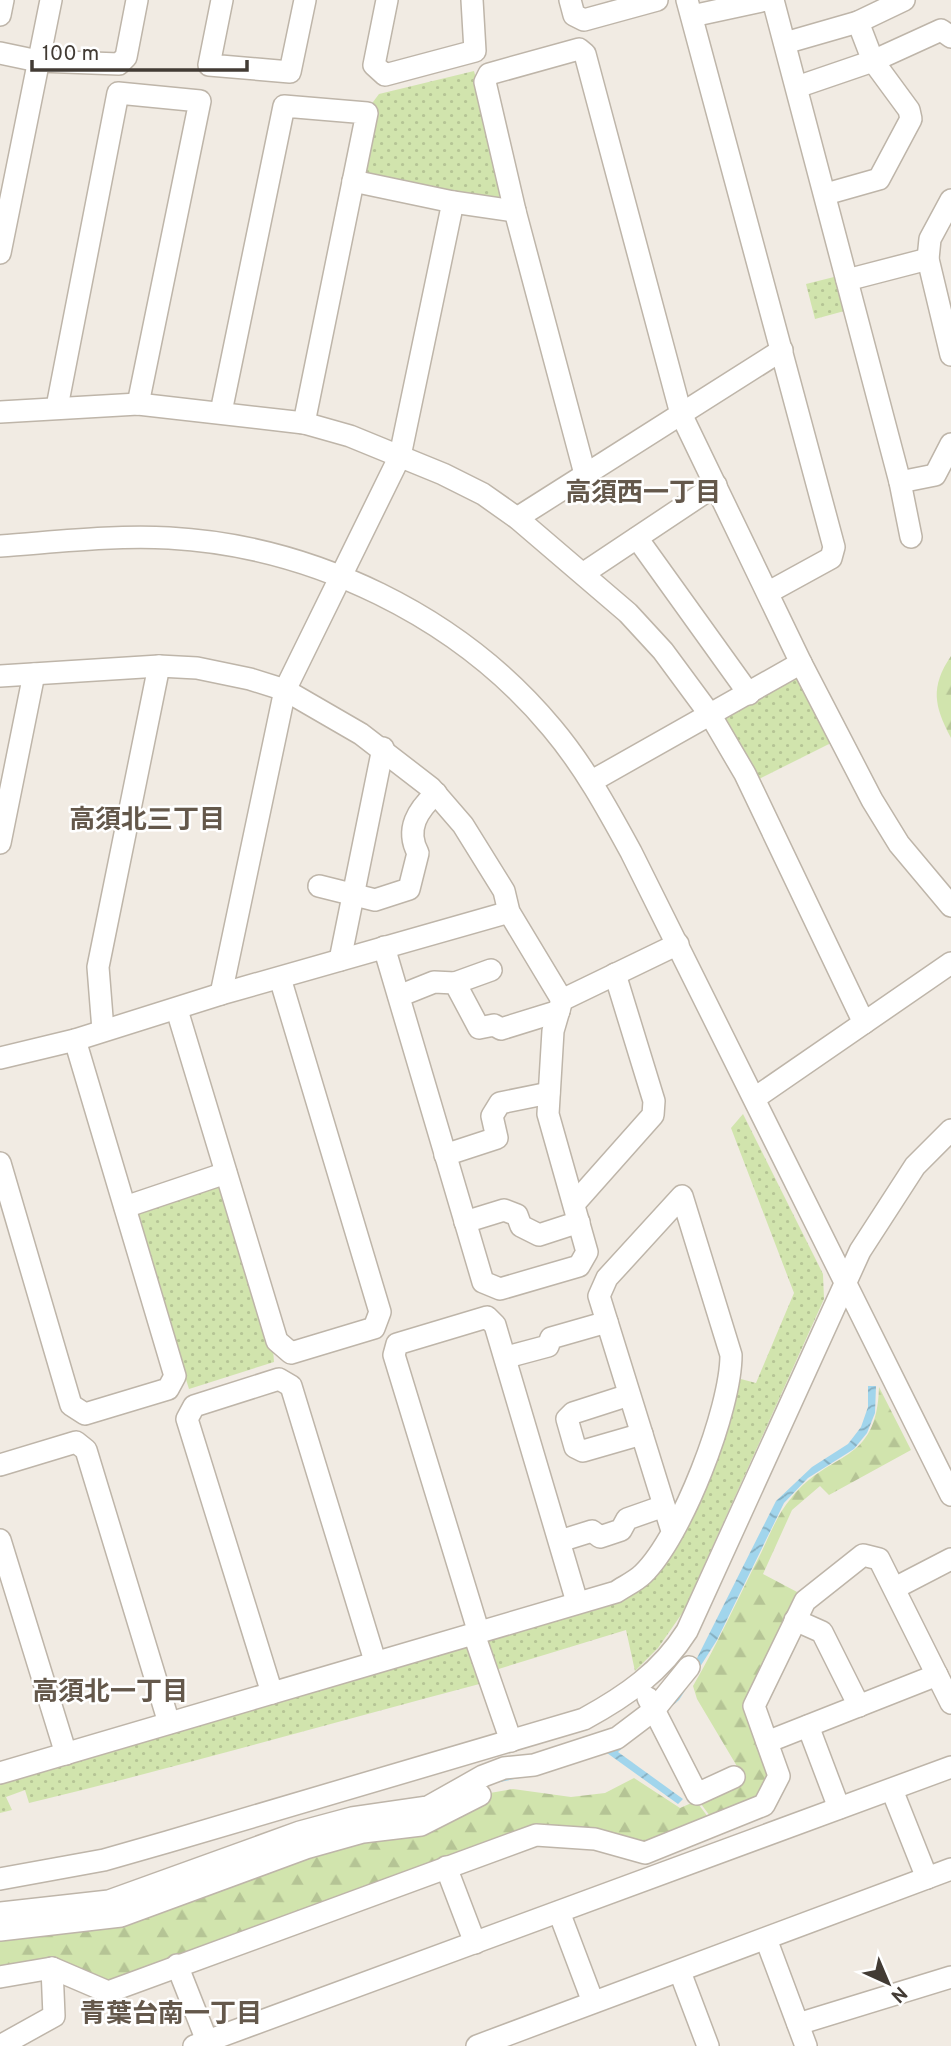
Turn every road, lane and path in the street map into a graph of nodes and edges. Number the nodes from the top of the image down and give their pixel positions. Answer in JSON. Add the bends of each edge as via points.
{"nodes":[{"id":1,"x":3,"y":0,"type":"edge"},
{"id":2,"x":51,"y":0,"type":"edge"},
{"id":3,"x":137,"y":0,"type":"edge"},
{"id":4,"x":222,"y":0,"type":"edge"},
{"id":5,"x":305,"y":0,"type":"edge"},
{"id":6,"x":387,"y":0,"type":"edge"},
{"id":7,"x":472,"y":0,"type":"edge"},
{"id":8,"x":570,"y":0,"type":"edge"},
{"id":9,"x":657,"y":0,"type":"edge"},
{"id":10,"x":765,"y":0,"type":"edge"},
{"id":11,"x":772,"y":0,"type":"edge"},
{"id":12,"x":904,"y":0,"type":"edge"},
{"id":13,"x":689,"y":8,"type":"edge"},
{"id":14,"x":0,"y":15,"type":"edge"},
{"id":15,"x":858,"y":22,"type":"junction"},
{"id":16,"x":951,"y":37,"type":"edge"},
{"id":17,"x":785,"y":43,"type":"junction"},
{"id":18,"x":0,"y":53,"type":"edge"},
{"id":19,"x":38,"y":61,"type":"junction"},
{"id":20,"x":873,"y":61,"type":"junction"},
{"id":21,"x":797,"y":87,"type":"junction"},
{"id":22,"x":353,"y":181,"type":"junction"},
{"id":23,"x":7,"y":184,"type":"edge"},
{"id":24,"x":826,"y":194,"type":"junction"},
{"id":25,"x":951,"y":200,"type":"edge"},
{"id":26,"x":453,"y":202,"type":"junction"},
{"id":27,"x":515,"y":211,"type":"junction"},
{"id":28,"x":0,"y":253,"type":"edge"},
{"id":29,"x":928,"y":259,"type":"junction"},
{"id":30,"x":847,"y":280,"type":"junction"},
{"id":31,"x":950,"y":349,"type":"edge"},
{"id":32,"x":782,"y":350,"type":"junction"},
{"id":33,"x":138,"y":404,"type":"junction"},
{"id":34,"x":57,"y":407,"type":"junction"},
{"id":35,"x":0,"y":412,"type":"edge"},
{"id":36,"x":220,"y":412,"type":"junction"},
{"id":37,"x":681,"y":414,"type":"junction"},
{"id":38,"x":304,"y":423,"type":"junction"},
{"id":39,"x":951,"y":444,"type":"edge"},
{"id":40,"x":400,"y":456,"type":"junction"},
{"id":41,"x":585,"y":474,"type":"junction"},
{"id":42,"x":900,"y":482,"type":"junction"},
{"id":43,"x":716,"y":485,"type":"junction"},
{"id":44,"x":517,"y":518,"type":"junction"},
{"id":45,"x":911,"y":537,"type":"dead end"},
{"id":46,"x":637,"y":538,"type":"junction"},
{"id":47,"x":0,"y":546,"type":"edge"},
{"id":48,"x":584,"y":573,"type":"junction"},
{"id":49,"x":343,"y":577,"type":"junction"},
{"id":50,"x":769,"y":592,"type":"junction"},
{"id":51,"x":801,"y":663,"type":"junction"},
{"id":52,"x":159,"y":666,"type":"junction"},
{"id":53,"x":34,"y":674,"type":"junction"},
{"id":54,"x":0,"y":676,"type":"edge"},
{"id":55,"x":285,"y":690,"type":"junction"},
{"id":56,"x":749,"y":694,"type":"junction"},
{"id":57,"x":711,"y":716,"type":"junction"},
{"id":58,"x":383,"y":748,"type":"junction"},
{"id":59,"x":592,"y":781,"type":"junction"},
{"id":60,"x":436,"y":793,"type":"junction"},
{"id":61,"x":0,"y":843,"type":"edge"},
{"id":62,"x":319,"y":886,"type":"dead end"},
{"id":63,"x":354,"y":894,"type":"junction"},
{"id":64,"x":951,"y":906,"type":"edge"},
{"id":65,"x":509,"y":912,"type":"junction"},
{"id":66,"x":678,"y":944,"type":"junction"},
{"id":67,"x":384,"y":947,"type":"junction"},
{"id":68,"x":340,"y":960,"type":"junction"},
{"id":69,"x":951,"y":963,"type":"edge"},
{"id":70,"x":491,"y":971,"type":"dead end"},
{"id":71,"x":615,"y":974,"type":"junction"},
{"id":72,"x":280,"y":978,"type":"junction"},
{"id":73,"x":456,"y":983,"type":"junction"},
{"id":74,"x":221,"y":994,"type":"junction"},
{"id":75,"x":399,"y":996,"type":"junction"},
{"id":76,"x":561,"y":1005,"type":"junction"},
{"id":77,"x":177,"y":1010,"type":"junction"},
{"id":78,"x":864,"y":1023,"type":"junction"},
{"id":79,"x":103,"y":1030,"type":"junction"},
{"id":80,"x":75,"y":1040,"type":"junction"},
{"id":81,"x":0,"y":1058,"type":"edge"},
{"id":82,"x":549,"y":1093,"type":"junction"},
{"id":83,"x":755,"y":1098,"type":"junction"},
{"id":84,"x":951,"y":1130,"type":"edge"},
{"id":85,"x":445,"y":1155,"type":"junction"},
{"id":86,"x":0,"y":1163,"type":"edge"},
{"id":87,"x":226,"y":1172,"type":"junction"},
{"id":88,"x":125,"y":1207,"type":"junction"},
{"id":89,"x":576,"y":1213,"type":"junction"},
{"id":90,"x":465,"y":1222,"type":"junction"},
{"id":91,"x":845,"y":1286,"type":"junction"},
{"id":92,"x":607,"y":1322,"type":"junction"},
{"id":93,"x":507,"y":1357,"type":"junction"},
{"id":94,"x":629,"y":1395,"type":"junction"},
{"id":95,"x":642,"y":1434,"type":"junction"},
{"id":96,"x":0,"y":1465,"type":"edge"},
{"id":97,"x":951,"y":1495,"type":"edge"},
{"id":98,"x":664,"y":1506,"type":"junction"},
{"id":99,"x":672,"y":1531,"type":"junction"},
{"id":100,"x":0,"y":1540,"type":"edge"},
{"id":101,"x":560,"y":1541,"type":"junction"},
{"id":102,"x":951,"y":1559,"type":"edge"},
{"id":103,"x":895,"y":1588,"type":"junction"},
{"id":104,"x":578,"y":1602,"type":"junction"},
{"id":105,"x":795,"y":1620,"type":"junction"},
{"id":106,"x":478,"y":1630,"type":"junction"},
{"id":107,"x":375,"y":1661,"type":"junction"},
{"id":108,"x":689,"y":1667,"type":"dead end"},
{"id":109,"x":937,"y":1675,"type":"junction"},
{"id":110,"x":641,"y":1683,"type":"junction"},
{"id":111,"x":272,"y":1693,"type":"junction"},
{"id":112,"x":951,"y":1703,"type":"edge"},
{"id":113,"x":859,"y":1706,"type":"junction"},
{"id":114,"x":654,"y":1710,"type":"junction"},
{"id":115,"x":169,"y":1723,"type":"junction"},
{"id":116,"x":808,"y":1726,"type":"junction"},
{"id":117,"x":511,"y":1741,"type":"junction"},
{"id":118,"x":767,"y":1742,"type":"junction"},
{"id":119,"x":66,"y":1754,"type":"junction"},
{"id":120,"x":951,"y":1767,"type":"edge"},
{"id":121,"x":0,"y":1773,"type":"edge"},
{"id":122,"x":734,"y":1777,"type":"dead end"},
{"id":123,"x":892,"y":1790,"type":"junction"},
{"id":124,"x":480,"y":1795,"type":"dead end"},
{"id":125,"x":839,"y":1808,"type":"junction"},
{"id":126,"x":446,"y":1867,"type":"junction"},
{"id":127,"x":951,"y":1869,"type":"edge"},
{"id":128,"x":927,"y":1878,"type":"junction"},
{"id":129,"x":0,"y":1879,"type":"edge"},
{"id":130,"x":559,"y":1912,"type":"junction"},
{"id":131,"x":0,"y":1913,"type":"edge"},
{"id":132,"x":0,"y":1930,"type":"edge"},
{"id":133,"x":766,"y":1939,"type":"junction"},
{"id":134,"x":475,"y":1943,"type":"junction"},
{"id":135,"x":177,"y":1965,"type":"junction"},
{"id":136,"x":52,"y":1968,"type":"junction"},
{"id":137,"x":680,"y":1972,"type":"junction"},
{"id":138,"x":0,"y":1977,"type":"edge"},
{"id":139,"x":951,"y":1977,"type":"edge"},
{"id":140,"x":593,"y":2002,"type":"junction"},
{"id":141,"x":798,"y":2024,"type":"junction"},
{"id":142,"x":204,"y":2045,"type":"edge"},
{"id":143,"x":0,"y":2046,"type":"edge"},
{"id":144,"x":477,"y":2046,"type":"edge"},
{"id":145,"x":708,"y":2046,"type":"edge"},
{"id":146,"x":806,"y":2046,"type":"edge"}],
"edges":[{"from":1,"to":14,"type":"street"},
{"from":2,"to":19,"type":"street"},
{"from":3,"to":19,"type":"street","via":[[126,57],[119,64]]},
{"from":4,"to":5,"type":"street","via":[[209,65],[290,72]]},
{"from":6,"to":7,"type":"street","via":[[374,65],[385,75],[475,51]]},
{"from":8,"to":9,"type":"street","via":[[574,15],[584,20]]},
{"from":10,"to":13,"type":"street"},
{"from":11,"to":17,"type":"street"},
{"from":12,"to":15,"type":"street"},
{"from":13,"to":32,"type":"street"},
{"from":15,"to":17,"type":"street"},
{"from":15,"to":20,"type":"street"},
{"from":16,"to":20,"type":"street","via":[[941,30]]},
{"from":17,"to":21,"type":"street"},
{"from":18,"to":19,"type":"street"},
{"from":19,"to":23,"type":"street"},
{"from":20,"to":21,"type":"street"},
{"from":20,"to":24,"type":"street","via":[[911,119],[879,179]]},
{"from":21,"to":24,"type":"street"},
{"from":22,"to":26,"type":"street"},
{"from":22,"to":36,"type":"street","via":[[367,113],[284,106]]},
{"from":22,"to":38,"type":"street"},
{"from":23,"to":28,"type":"street"},
{"from":24,"to":30,"type":"street"},
{"from":25,"to":29,"type":"street","via":[[930,239]]},
{"from":26,"to":27,"type":"street"},
{"from":26,"to":40,"type":"street"},
{"from":27,"to":37,"type":"street","via":[[485,82],[489,74],[579,49],[585,54]]},
{"from":27,"to":41,"type":"street"},
{"from":29,"to":30,"type":"street"},
{"from":29,"to":31,"type":"street"},
{"from":30,"to":42,"type":"street"},
{"from":32,"to":37,"type":"street"},
{"from":32,"to":50,"type":"street","via":[[834,547],[831,558]]},
{"from":33,"to":34,"type":"street"},
{"from":33,"to":34,"type":"street","via":[[200,101],[118,93]]},
{"from":33,"to":36,"type":"street"},
{"from":34,"to":35,"type":"street"},
{"from":36,"to":38,"type":"street"},
{"from":37,"to":41,"type":"street"},
{"from":37,"to":43,"type":"street"},
{"from":38,"to":40,"type":"street"},
{"from":39,"to":42,"type":"street","via":[[934,475]]},
{"from":40,"to":44,"type":"street","via":[[483,495]]},
{"from":40,"to":49,"type":"street"},
{"from":41,"to":44,"type":"street"},
{"from":42,"to":45,"type":"street"},
{"from":43,"to":46,"type":"street"},
{"from":43,"to":50,"type":"street"},
{"from":44,"to":48,"type":"street"},
{"from":46,"to":48,"type":"street"},
{"from":46,"to":56,"type":"street"},
{"from":47,"to":49,"type":"street","via":[[170,538],[288,557]]},
{"from":48,"to":57,"type":"street","via":[[663,650]]},
{"from":49,"to":55,"type":"street"},
{"from":49,"to":59,"type":"street","via":[[430,623],[484,659],[552,729]]},
{"from":50,"to":51,"type":"street"},
{"from":51,"to":56,"type":"street"},
{"from":51,"to":64,"type":"street","via":[[878,811]]},
{"from":52,"to":53,"type":"street"},
{"from":52,"to":55,"type":"street","via":[[197,668]]},
{"from":52,"to":79,"type":"street","via":[[98,967]]},
{"from":53,"to":54,"type":"street"},
{"from":53,"to":61,"type":"street"},
{"from":55,"to":58,"type":"street"},
{"from":55,"to":74,"type":"street"},
{"from":56,"to":57,"type":"street"},
{"from":57,"to":59,"type":"street"},
{"from":57,"to":78,"type":"street","via":[[745,774]]},
{"from":58,"to":60,"type":"street"},
{"from":58,"to":63,"type":"street"},
{"from":59,"to":66,"type":"street"},
{"from":60,"to":63,"type":"street","via":[[416,812],[411,842],[418,853],[409,889],[375,900]]},
{"from":60,"to":65,"type":"street","via":[[463,825],[504,891]]},
{"from":62,"to":63,"type":"street"},
{"from":63,"to":68,"type":"street"},
{"from":65,"to":67,"type":"street"},
{"from":65,"to":76,"type":"street"},
{"from":66,"to":71,"type":"street"},
{"from":66,"to":83,"type":"street"},
{"from":67,"to":68,"type":"street"},
{"from":67,"to":75,"type":"street"},
{"from":68,"to":72,"type":"street"},
{"from":69,"to":78,"type":"street"},
{"from":70,"to":73,"type":"street"},
{"from":71,"to":76,"type":"street"},
{"from":71,"to":89,"type":"street","via":[[653,1101],[653,1115]]},
{"from":72,"to":74,"type":"street"},
{"from":72,"to":87,"type":"street","via":[[380,1312],[374,1328],[291,1353],[277,1342]]},
{"from":73,"to":75,"type":"street","via":[[435,982]]},
{"from":73,"to":76,"type":"street","via":[[479,1028],[500,1029]]},
{"from":74,"to":77,"type":"street"},
{"from":75,"to":85,"type":"street"},
{"from":76,"to":82,"type":"street","via":[[553,1031]]},
{"from":77,"to":79,"type":"street"},
{"from":77,"to":87,"type":"street"},
{"from":78,"to":83,"type":"street"},
{"from":79,"to":80,"type":"street"},
{"from":80,"to":81,"type":"street"},
{"from":80,"to":88,"type":"street"},
{"from":82,"to":85,"type":"street","via":[[500,1103],[492,1116],[497,1138]]},
{"from":82,"to":89,"type":"street","via":[[548,1114]]},
{"from":83,"to":91,"type":"street"},
{"from":84,"to":91,"type":"street","via":[[910,1173],[860,1251]]},
{"from":85,"to":90,"type":"street"},
{"from":86,"to":88,"type":"street","via":[[71,1405],[85,1414],[168,1389],[175,1376]]},
{"from":87,"to":88,"type":"street"},
{"from":89,"to":90,"type":"street","via":[[539,1235],[504,1210]]},
{"from":89,"to":90,"type":"street","via":[[587,1252],[579,1266],[500,1289],[483,1282]]},
{"from":91,"to":97,"type":"street"},
{"from":91,"to":110,"type":"street","via":[[687,1632]]},
{"from":92,"to":93,"type":"street"},
{"from":92,"to":94,"type":"street"},
{"from":92,"to":99,"type":"street","via":[[599,1296],[607,1278],[682,1196],[731,1355],[731,1376],[701,1475]]},
{"from":93,"to":101,"type":"street"},
{"from":93,"to":106,"type":"street","via":[[495,1325],[487,1317],[397,1344],[394,1355]]},
{"from":94,"to":95,"type":"street"},
{"from":94,"to":95,"type":"street","via":[[573,1413],[567,1419],[575,1447],[583,1451]]},
{"from":95,"to":98,"type":"street"},
{"from":96,"to":115,"type":"street","via":[[76,1441],[86,1450]]},
{"from":98,"to":99,"type":"street"},
{"from":98,"to":101,"type":"street","via":[[627,1519],[621,1530],[600,1537],[592,1531]]},
{"from":99,"to":104,"type":"street","via":[[643,1575],[616,1592]]},
{"from":100,"to":119,"type":"street"},
{"from":101,"to":104,"type":"street"},
{"from":102,"to":103,"type":"street"},
{"from":103,"to":105,"type":"street","via":[[879,1559],[863,1555],[805,1601]]},
{"from":103,"to":109,"type":"street"},
{"from":104,"to":106,"type":"street"},
{"from":105,"to":113,"type":"street","via":[[822,1632]]},
{"from":105,"to":118,"type":"street","via":[[754,1706]]},
{"from":106,"to":107,"type":"street"},
{"from":106,"to":117,"type":"street","via":[[476,1640]]},
{"from":107,"to":111,"type":"street"},
{"from":107,"to":111,"type":"street","via":[[291,1386],[279,1379],[194,1406],[187,1419]]},
{"from":108,"to":114,"type":"street"},
{"from":109,"to":112,"type":"street"},
{"from":109,"to":113,"type":"street"},
{"from":110,"to":114,"type":"street"},
{"from":110,"to":117,"type":"street","via":[[584,1719]]},
{"from":111,"to":115,"type":"street"},
{"from":113,"to":116,"type":"street"},
{"from":114,"to":122,"type":"street","via":[[697,1794]]},
{"from":114,"to":131,"type":"street","via":[[617,1738],[534,1765],[504,1768],[422,1809],[352,1818],[300,1832],[109,1901]]},
{"from":115,"to":119,"type":"street"},
{"from":116,"to":118,"type":"street"},
{"from":116,"to":125,"type":"street"},
{"from":117,"to":129,"type":"street","via":[[104,1860]]},
{"from":118,"to":126,"type":"street","via":[[779,1776],[764,1805],[645,1853],[595,1839],[536,1835]]},
{"from":119,"to":121,"type":"street"},
{"from":120,"to":123,"type":"street"},
{"from":123,"to":125,"type":"street"},
{"from":123,"to":128,"type":"street"},
{"from":124,"to":132,"type":"street","via":[[421,1825],[363,1832],[306,1848],[121,1916]]},
{"from":125,"to":130,"type":"street"},
{"from":126,"to":134,"type":"street"},
{"from":126,"to":135,"type":"street"},
{"from":127,"to":128,"type":"street"},
{"from":128,"to":133,"type":"street"},
{"from":130,"to":134,"type":"street"},
{"from":130,"to":140,"type":"street"},
{"from":133,"to":137,"type":"street"},
{"from":133,"to":141,"type":"street"},
{"from":134,"to":142,"type":"street"},
{"from":135,"to":136,"type":"street","via":[[108,1992]]},
{"from":135,"to":142,"type":"street"},
{"from":136,"to":138,"type":"street"},
{"from":136,"to":143,"type":"street","via":[[54,2016]]},
{"from":137,"to":140,"type":"street"},
{"from":137,"to":145,"type":"street"},
{"from":139,"to":141,"type":"street"},
{"from":140,"to":144,"type":"street"},
{"from":141,"to":146,"type":"street"}]}
